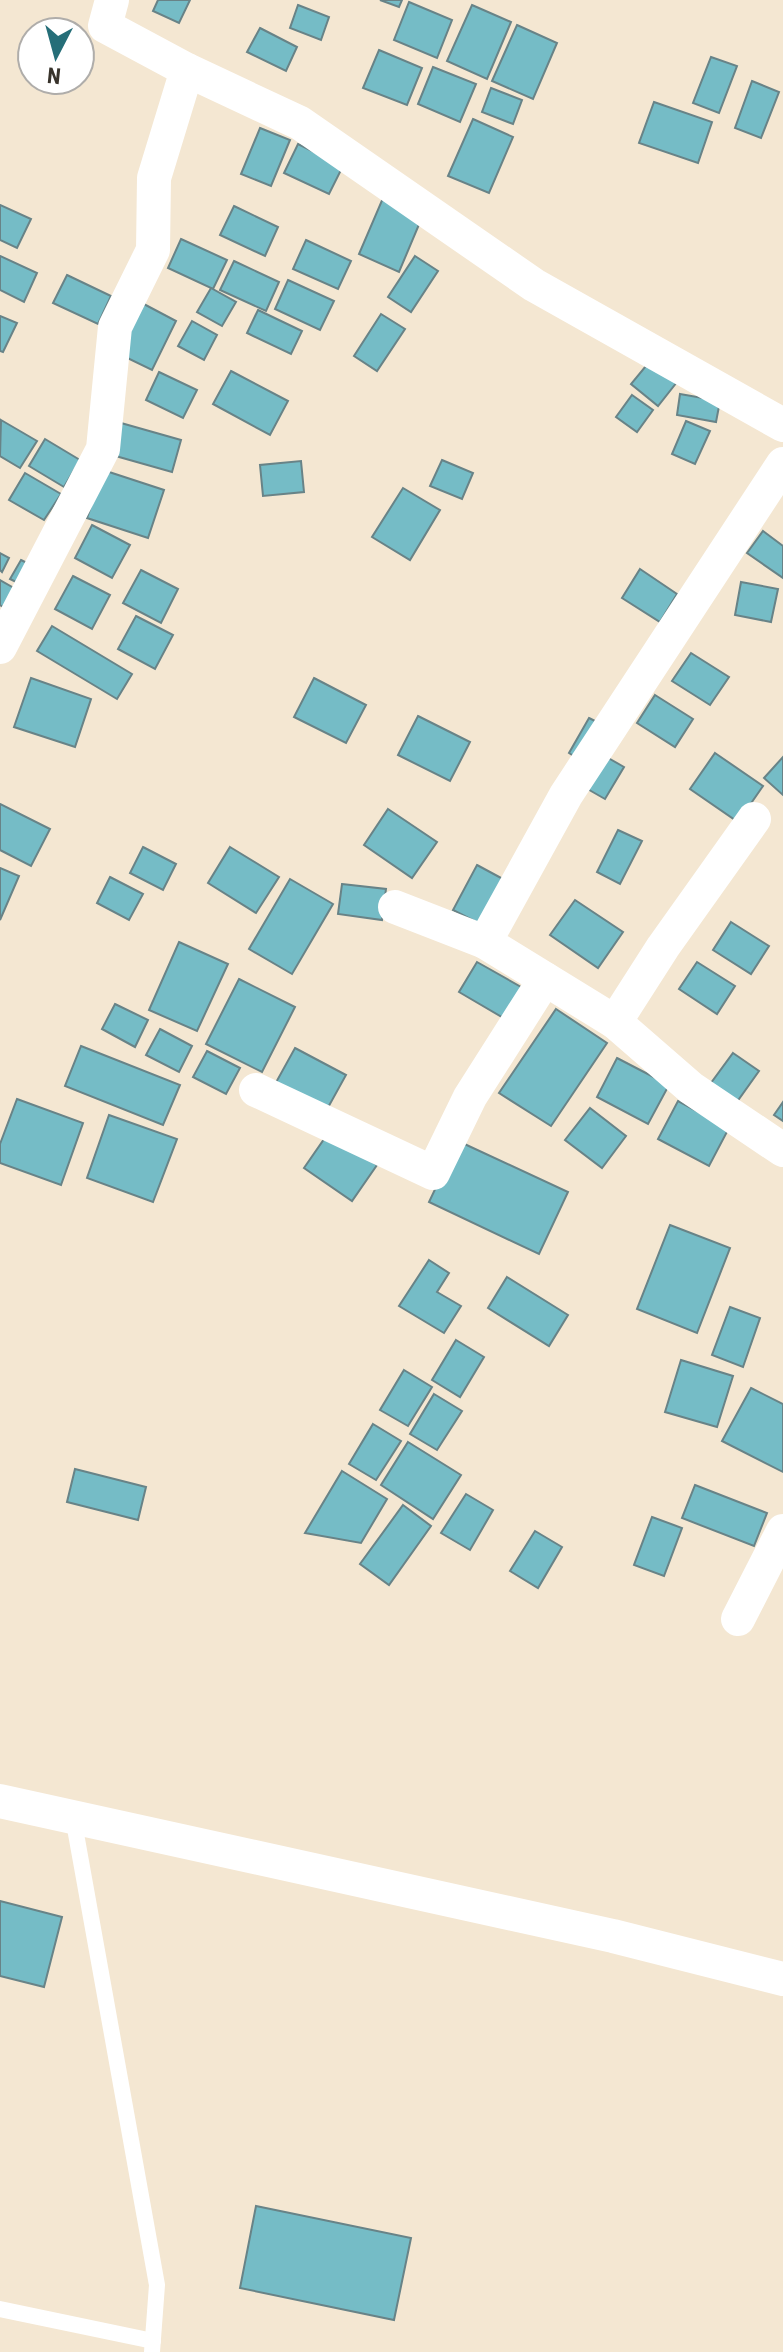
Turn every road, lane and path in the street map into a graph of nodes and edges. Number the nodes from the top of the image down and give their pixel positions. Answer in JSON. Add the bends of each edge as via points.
{"nodes":[{"id":1,"x":112,"y":0,"type":"edge"},
{"id":2,"x":187,"y":70,"type":"junction"},
{"id":3,"x":783,"y":425,"type":"edge"},
{"id":4,"x":783,"y":464,"type":"edge"},
{"id":5,"x":0,"y":647,"type":"edge"},
{"id":6,"x":754,"y":819,"type":"dead end"},
{"id":7,"x":395,"y":907,"type":"dead end"},
{"id":8,"x":485,"y":942,"type":"junction"},
{"id":9,"x":545,"y":979,"type":"junction"},
{"id":10,"x":615,"y":1022,"type":"junction"},
{"id":11,"x":256,"y":1090,"type":"dead end"},
{"id":12,"x":783,"y":1150,"type":"edge"},
{"id":13,"x":783,"y":1531,"type":"edge"},
{"id":14,"x":738,"y":1619,"type":"dead end"},
{"id":15,"x":0,"y":1801,"type":"edge"},
{"id":16,"x":73,"y":1817,"type":"junction"},
{"id":17,"x":783,"y":1979,"type":"edge"},
{"id":18,"x":0,"y":2309,"type":"edge"},
{"id":19,"x":153,"y":2347,"type":"edge"}],
"edges":[{"from":1,"to":2,"type":"street","via":[[105,26]]},
{"from":2,"to":3,"type":"street","via":[[300,123],[534,285]]},
{"from":2,"to":5,"type":"street","via":[[154,178],[153,250],[115,327],[103,449]]},
{"from":4,"to":8,"type":"street","via":[[566,795]]},
{"from":6,"to":10,"type":"street"},
{"from":7,"to":8,"type":"street"},
{"from":8,"to":9,"type":"street"},
{"from":9,"to":10,"type":"street"},
{"from":9,"to":11,"type":"street","via":[[470,1097],[433,1173]]},
{"from":10,"to":12,"type":"street","via":[[691,1088]]},
{"from":13,"to":14,"type":"street"},
{"from":15,"to":16,"type":"street"},
{"from":16,"to":17,"type":"street","via":[[613,1936]]},
{"from":16,"to":19,"type":"lane","via":[[157,2285]]},
{"from":18,"to":19,"type":"lane"}]}
